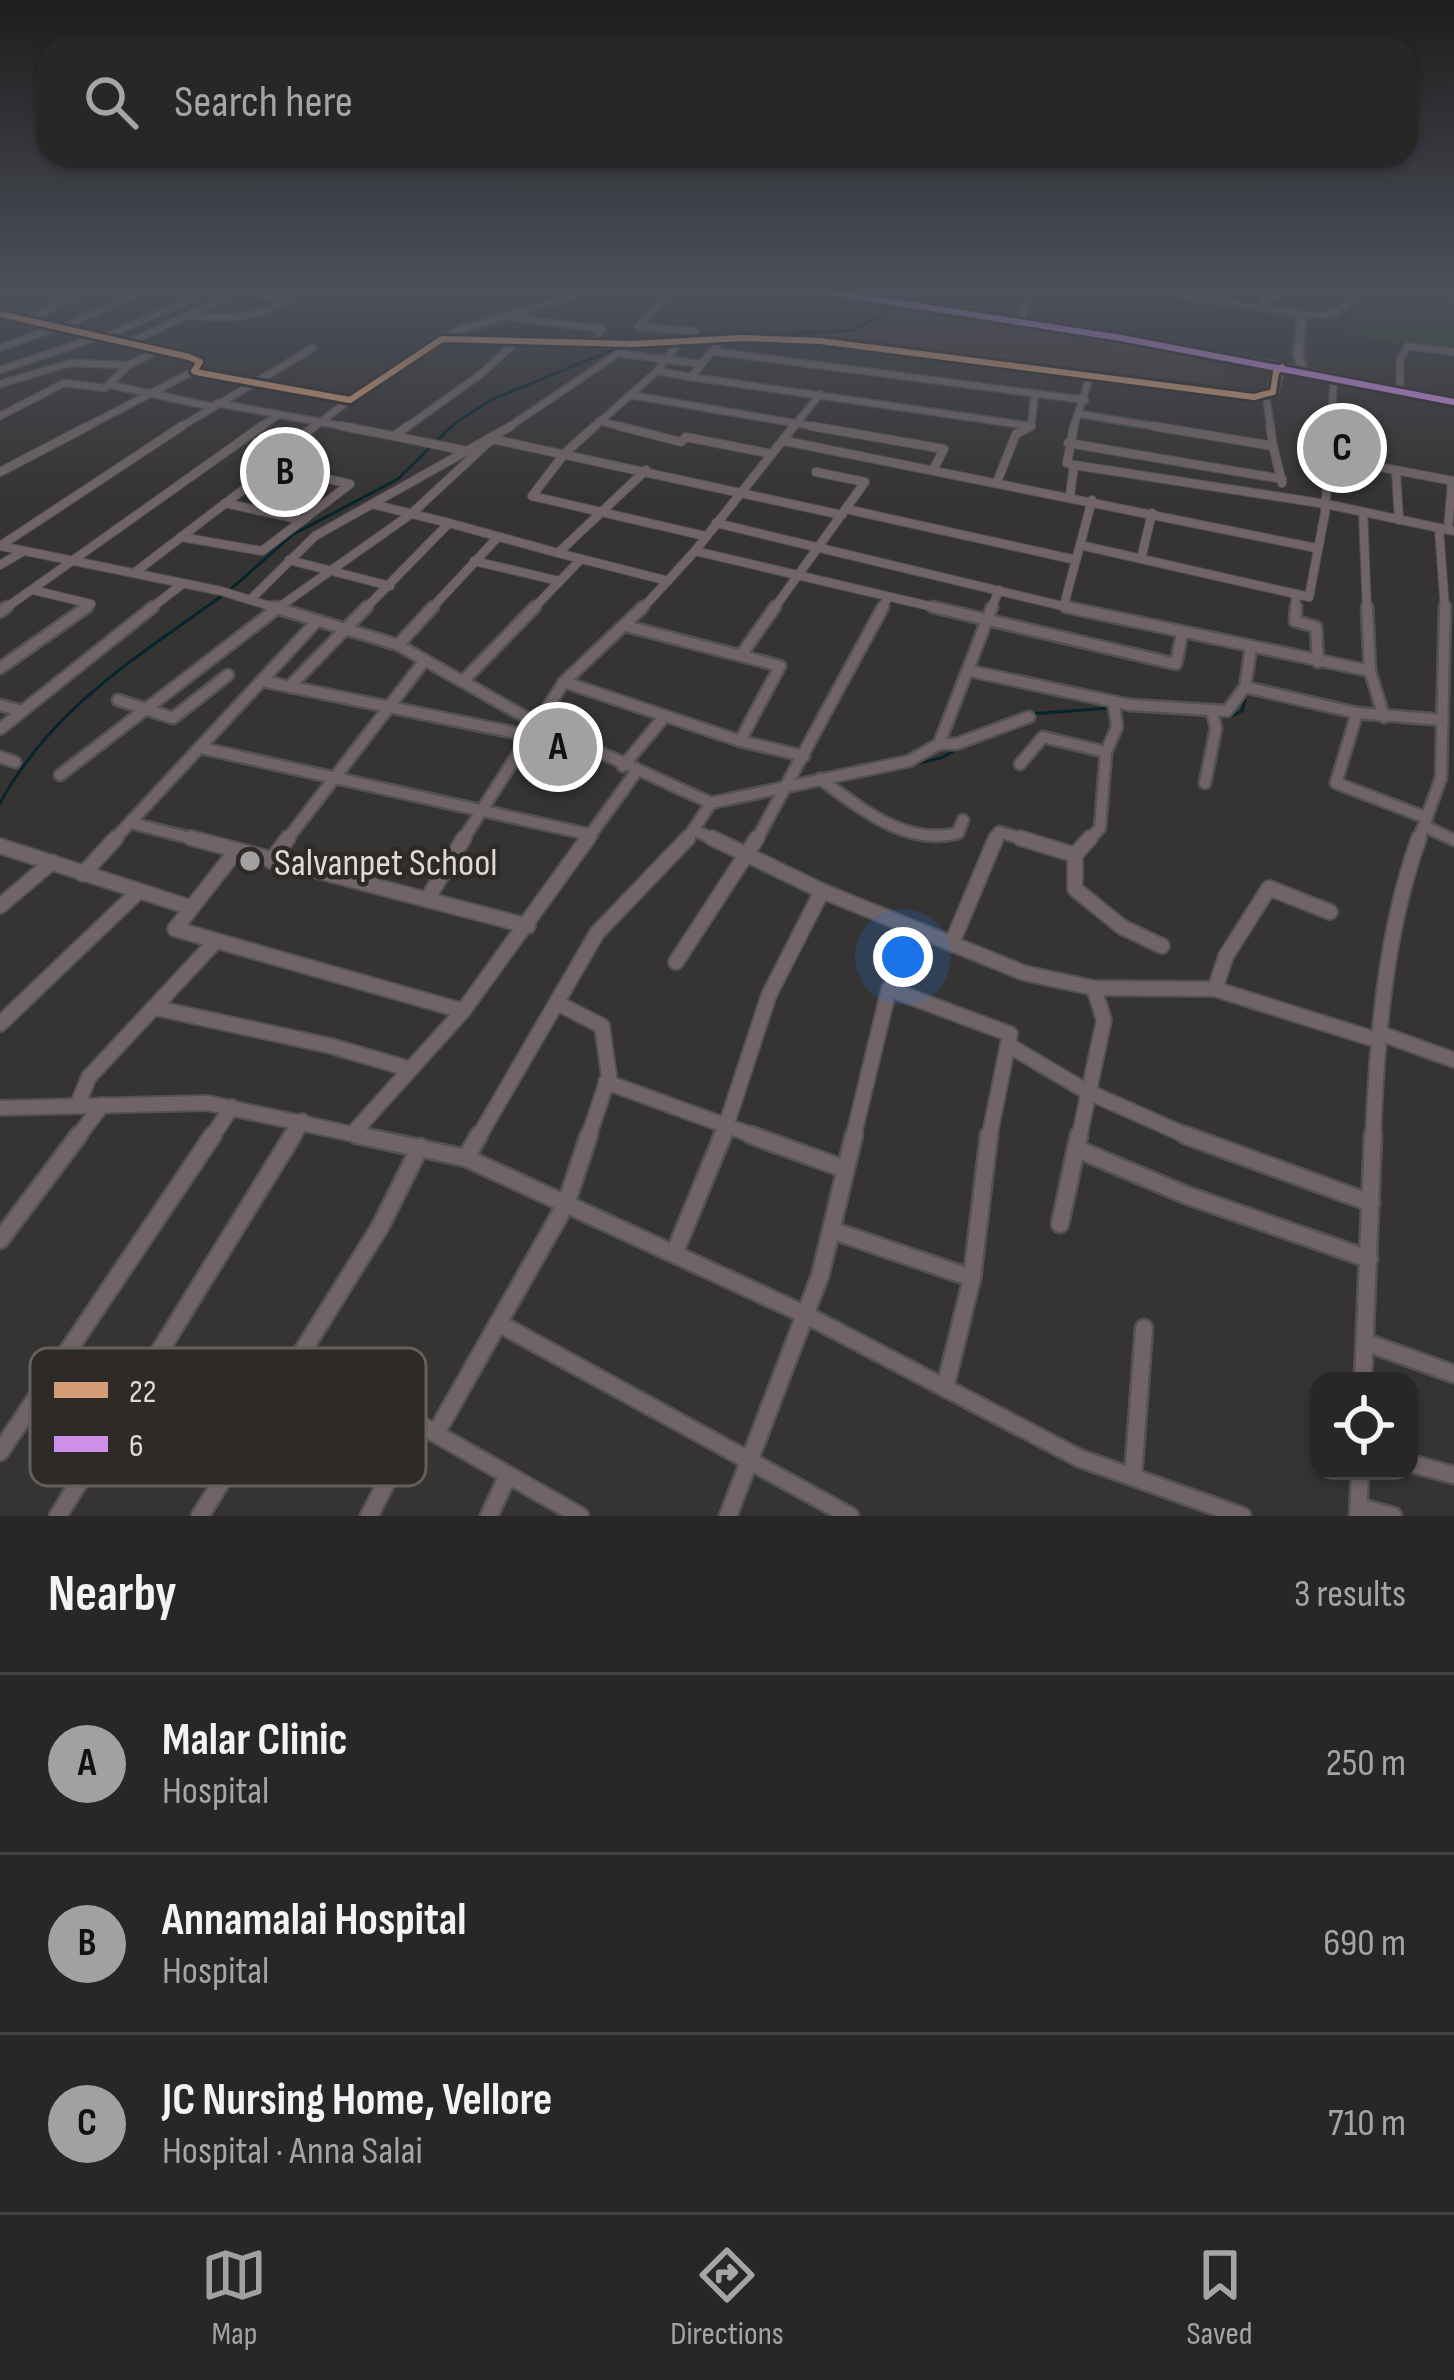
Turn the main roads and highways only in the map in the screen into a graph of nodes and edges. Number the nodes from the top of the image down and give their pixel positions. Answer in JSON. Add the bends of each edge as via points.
{"nodes":[{"id":1,"x":184,"y":358,"type":"edge"},
{"id":2,"x":414,"y":358,"type":"edge"},
{"id":3,"x":949,"y":358,"type":"edge"},
{"id":4,"x":1229,"y":358,"type":"edge"},
{"id":5,"x":1299,"y":358,"type":"edge"},
{"id":6,"x":1282,"y":367,"type":"junction"},
{"id":7,"x":1302,"y":368,"type":"junction"},
{"id":8,"x":1454,"y":399,"type":"edge"}],
"edges":[{"from":1,"to":2,"type":"highway","via":[[200,362],[194,370],[350,400]]},
{"from":3,"to":6,"type":"highway","via":[[1266,397]]},
{"from":4,"to":6,"type":"main road"},
{"from":5,"to":7,"type":"main road"},
{"from":6,"to":7,"type":"highway"},
{"from":6,"to":8,"type":"highway"},
{"from":7,"to":8,"type":"highway"}]}
